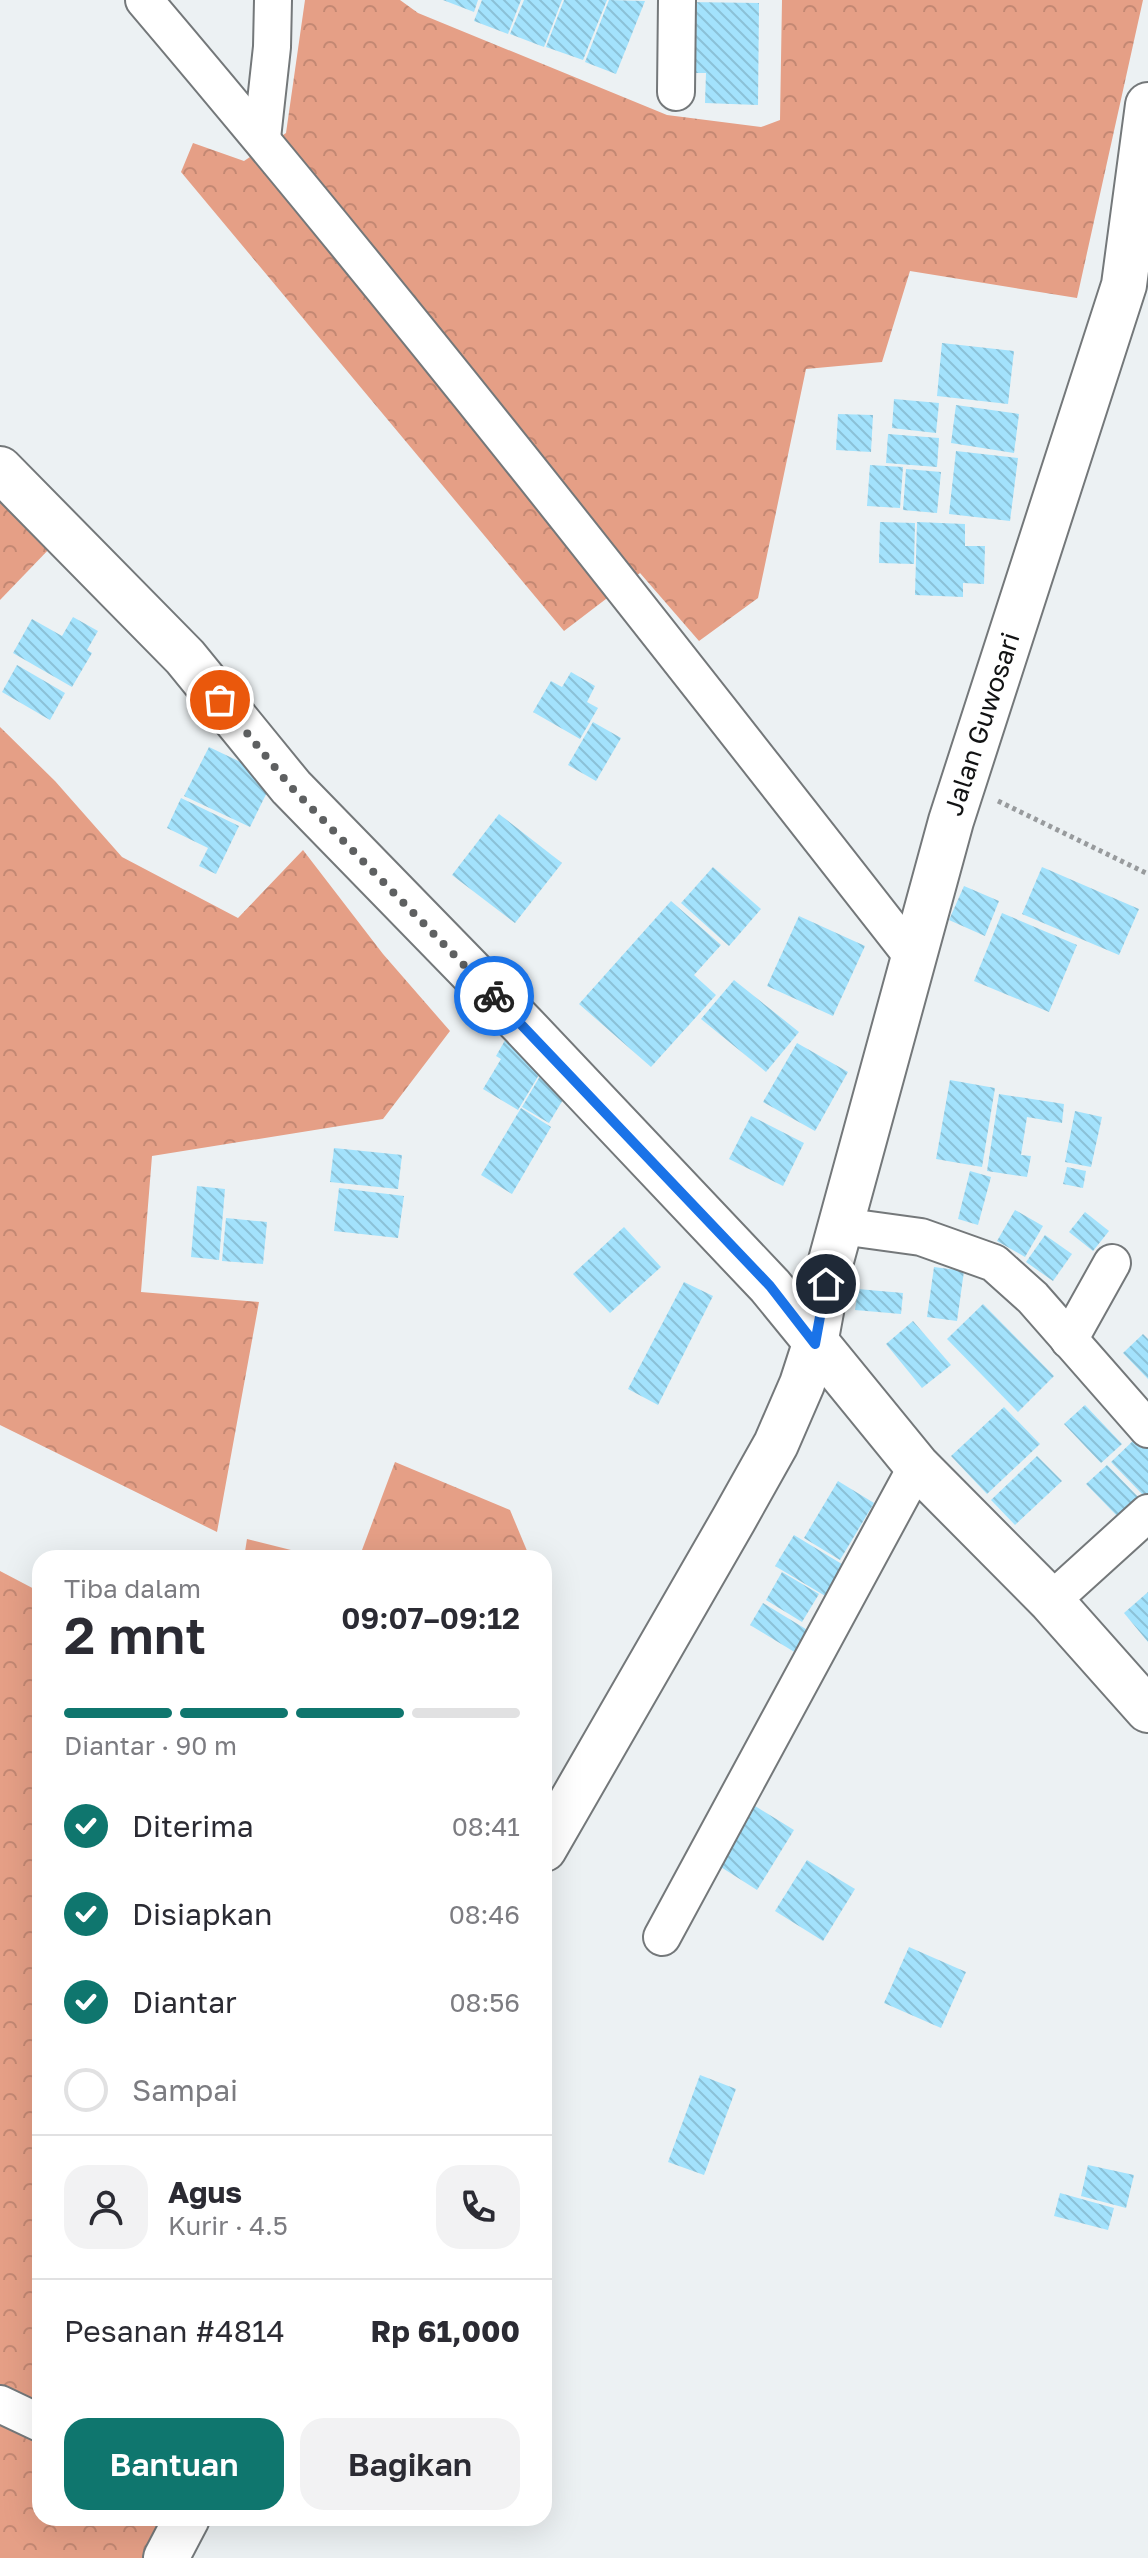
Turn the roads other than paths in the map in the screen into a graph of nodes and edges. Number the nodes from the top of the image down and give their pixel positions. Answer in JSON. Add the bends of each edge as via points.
{"nodes":[{"id":1,"x":144,"y":0,"type":"edge"},
{"id":2,"x":273,"y":0,"type":"edge"},
{"id":3,"x":676,"y":1,"type":"edge"},
{"id":4,"x":676,"y":92,"type":"dead end"},
{"id":5,"x":1148,"y":105,"type":"edge"},
{"id":6,"x":262,"y":138,"type":"junction"},
{"id":7,"x":0,"y":469,"type":"edge"},
{"id":8,"x":913,"y":957,"type":"junction"},
{"id":9,"x":841,"y":1226,"type":"junction"},
{"id":10,"x":1112,"y":1263,"type":"dead end"},
{"id":11,"x":1069,"y":1340,"type":"junction"},
{"id":12,"x":815,"y":1344,"type":"junction"},
{"id":13,"x":1148,"y":1429,"type":"edge"},
{"id":14,"x":917,"y":1466,"type":"junction"},
{"id":15,"x":1148,"y":1513,"type":"edge"},
{"id":16,"x":1051,"y":1601,"type":"junction"},
{"id":17,"x":1148,"y":1710,"type":"edge"},
{"id":18,"x":552,"y":1835,"type":"edge"},
{"id":19,"x":662,"y":1937,"type":"dead end"},
{"id":20,"x":0,"y":2404,"type":"edge"},
{"id":21,"x":32,"y":2419,"type":"edge"},
{"id":22,"x":183,"y":2526,"type":"edge"},
{"id":23,"x":166,"y":2558,"type":"edge"}],
"edges":[{"from":1,"to":6,"type":"street"},
{"from":2,"to":6,"type":"street"},
{"from":3,"to":4,"type":"street"},
{"from":5,"to":8,"type":"street","name":"Jalan Guwosari","via":[[1124,285],[986,707]]},
{"from":6,"to":8,"type":"street","via":[[548,491]]},
{"from":7,"to":12,"type":"street","via":[[185,657],[291,787],[770,1286]]},
{"from":8,"to":9,"type":"street","name":"Jalan Guwosari"},
{"from":9,"to":11,"type":"street","via":[[921,1237],[994,1263]]},
{"from":9,"to":12,"type":"street","name":"Jalan Guwosari"},
{"from":10,"to":11,"type":"street"},
{"from":11,"to":13,"type":"street"},
{"from":12,"to":14,"type":"street"},
{"from":12,"to":18,"type":"street","name":"Jalan Guwosari","via":[[776,1444]]},
{"from":14,"to":16,"type":"street"},
{"from":14,"to":19,"type":"street"},
{"from":15,"to":16,"type":"street"},
{"from":16,"to":17,"type":"street"},
{"from":20,"to":21,"type":"street"},
{"from":22,"to":23,"type":"street"}]}
